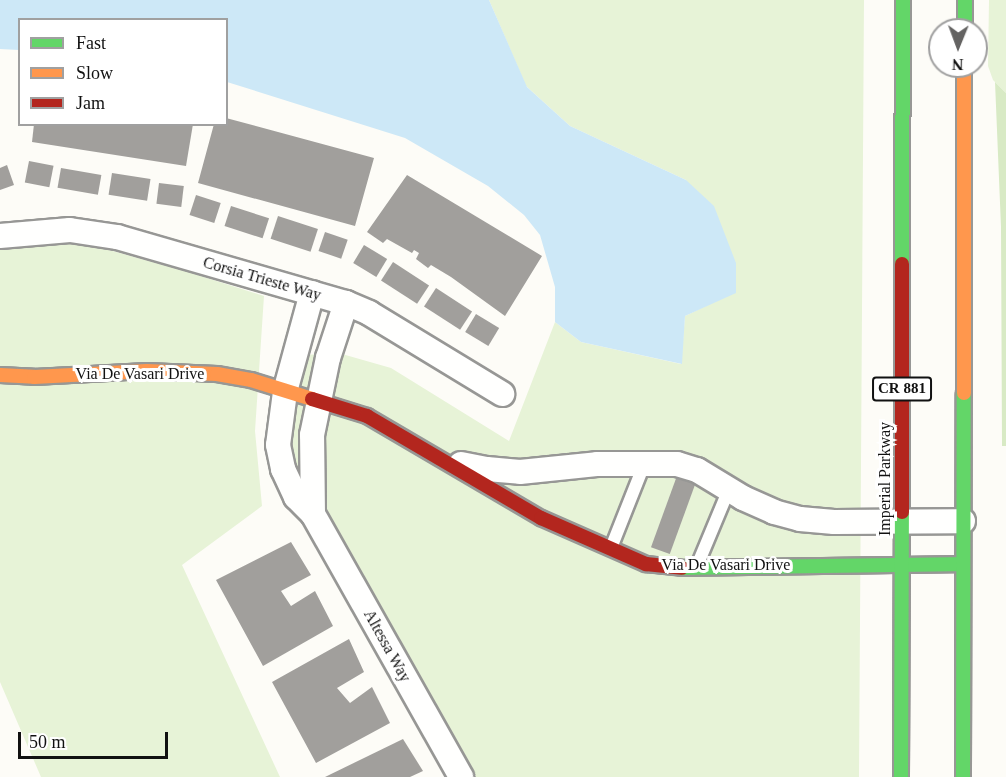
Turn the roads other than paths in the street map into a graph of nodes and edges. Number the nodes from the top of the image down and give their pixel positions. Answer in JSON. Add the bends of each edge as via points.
{"nodes":[{"id":1,"x":903,"y":0,"type":"edge"},
{"id":2,"x":965,"y":0,"type":"edge"},
{"id":3,"x":965,"y":18,"type":"edge"},
{"id":4,"x":964,"y":78,"type":"edge"},
{"id":5,"x":0,"y":236,"type":"edge"},
{"id":6,"x":312,"y":293,"type":"junction"},
{"id":7,"x":346,"y":303,"type":"junction"},
{"id":8,"x":0,"y":375,"type":"edge"},
{"id":9,"x":285,"y":392,"type":"junction"},
{"id":10,"x":502,"y":394,"type":"dead end"},
{"id":11,"x":319,"y":403,"type":"junction"},
{"id":12,"x":443,"y":460,"type":"junction"},
{"id":13,"x":645,"y":462,"type":"junction"},
{"id":14,"x":729,"y":489,"type":"junction"},
{"id":15,"x":313,"y":514,"type":"junction"},
{"id":16,"x":902,"y":520,"type":"junction"},
{"id":17,"x":963,"y":521,"type":"junction"},
{"id":18,"x":611,"y":549,"type":"junction"},
{"id":19,"x":902,"y":564,"type":"junction"},
{"id":20,"x":963,"y":564,"type":"junction"},
{"id":21,"x":697,"y":567,"type":"junction"},
{"id":22,"x":461,"y":777,"type":"edge"},
{"id":23,"x":901,"y":777,"type":"edge"},
{"id":24,"x":963,"y":777,"type":"edge"}],
"edges":[{"from":1,"to":16,"type":"main road","name":"Imperial Parkway","number":"CR 881"},
{"from":2,"to":3,"type":"main road"},
{"from":4,"to":17,"type":"main road"},
{"from":5,"to":6,"type":"street","name":"Corsia Trieste Way","via":[[70,230],[117,237]]},
{"from":6,"to":7,"type":"street","name":"Corsia Trieste Way"},
{"from":6,"to":9,"type":"street","name":"Altessa Way"},
{"from":7,"to":10,"type":"street","name":"Corsia Trieste Way"},
{"from":7,"to":11,"type":"street","via":[[328,358]]},
{"from":8,"to":9,"type":"main road","name":"Via De Vasari Drive","via":[[147,371],[217,374]]},
{"from":9,"to":11,"type":"main road","name":"Via De Vasari Drive"},
{"from":9,"to":15,"type":"street","name":"Altessa Way","via":[[278,445],[283,469],[296,497]]},
{"from":11,"to":12,"type":"main road","name":"Via De Vasari Drive","via":[[367,416]]},
{"from":11,"to":15,"type":"street","via":[[310,452]]},
{"from":12,"to":13,"type":"street","name":"Via De Vasari Drive","via":[[487,470],[520,472]]},
{"from":12,"to":18,"type":"main road","name":"Via De Vasari Drive","via":[[541,518]]},
{"from":13,"to":14,"type":"street","name":"Via De Vasari Drive","via":[[697,470]]},
{"from":13,"to":18,"type":"lane"},
{"from":14,"to":16,"type":"street","name":"Via De Vasari Drive","via":[[774,513],[800,519]]},
{"from":14,"to":21,"type":"lane"},
{"from":15,"to":22,"type":"street","name":"Altessa Way"},
{"from":16,"to":17,"type":"street","name":"Via De Vasari Drive"},
{"from":16,"to":19,"type":"main road","name":"Imperial Parkway","number":"CR 881"},
{"from":17,"to":20,"type":"main road"},
{"from":18,"to":21,"type":"main road","name":"Via De Vasari Drive","via":[[646,564]]},
{"from":19,"to":20,"type":"main road","name":"Via De Vasari Drive"},
{"from":19,"to":21,"type":"main road","name":"Via De Vasari Drive"},
{"from":19,"to":23,"type":"main road","name":"Imperial Parkway","number":"CR 881"},
{"from":20,"to":24,"type":"main road"}]}
